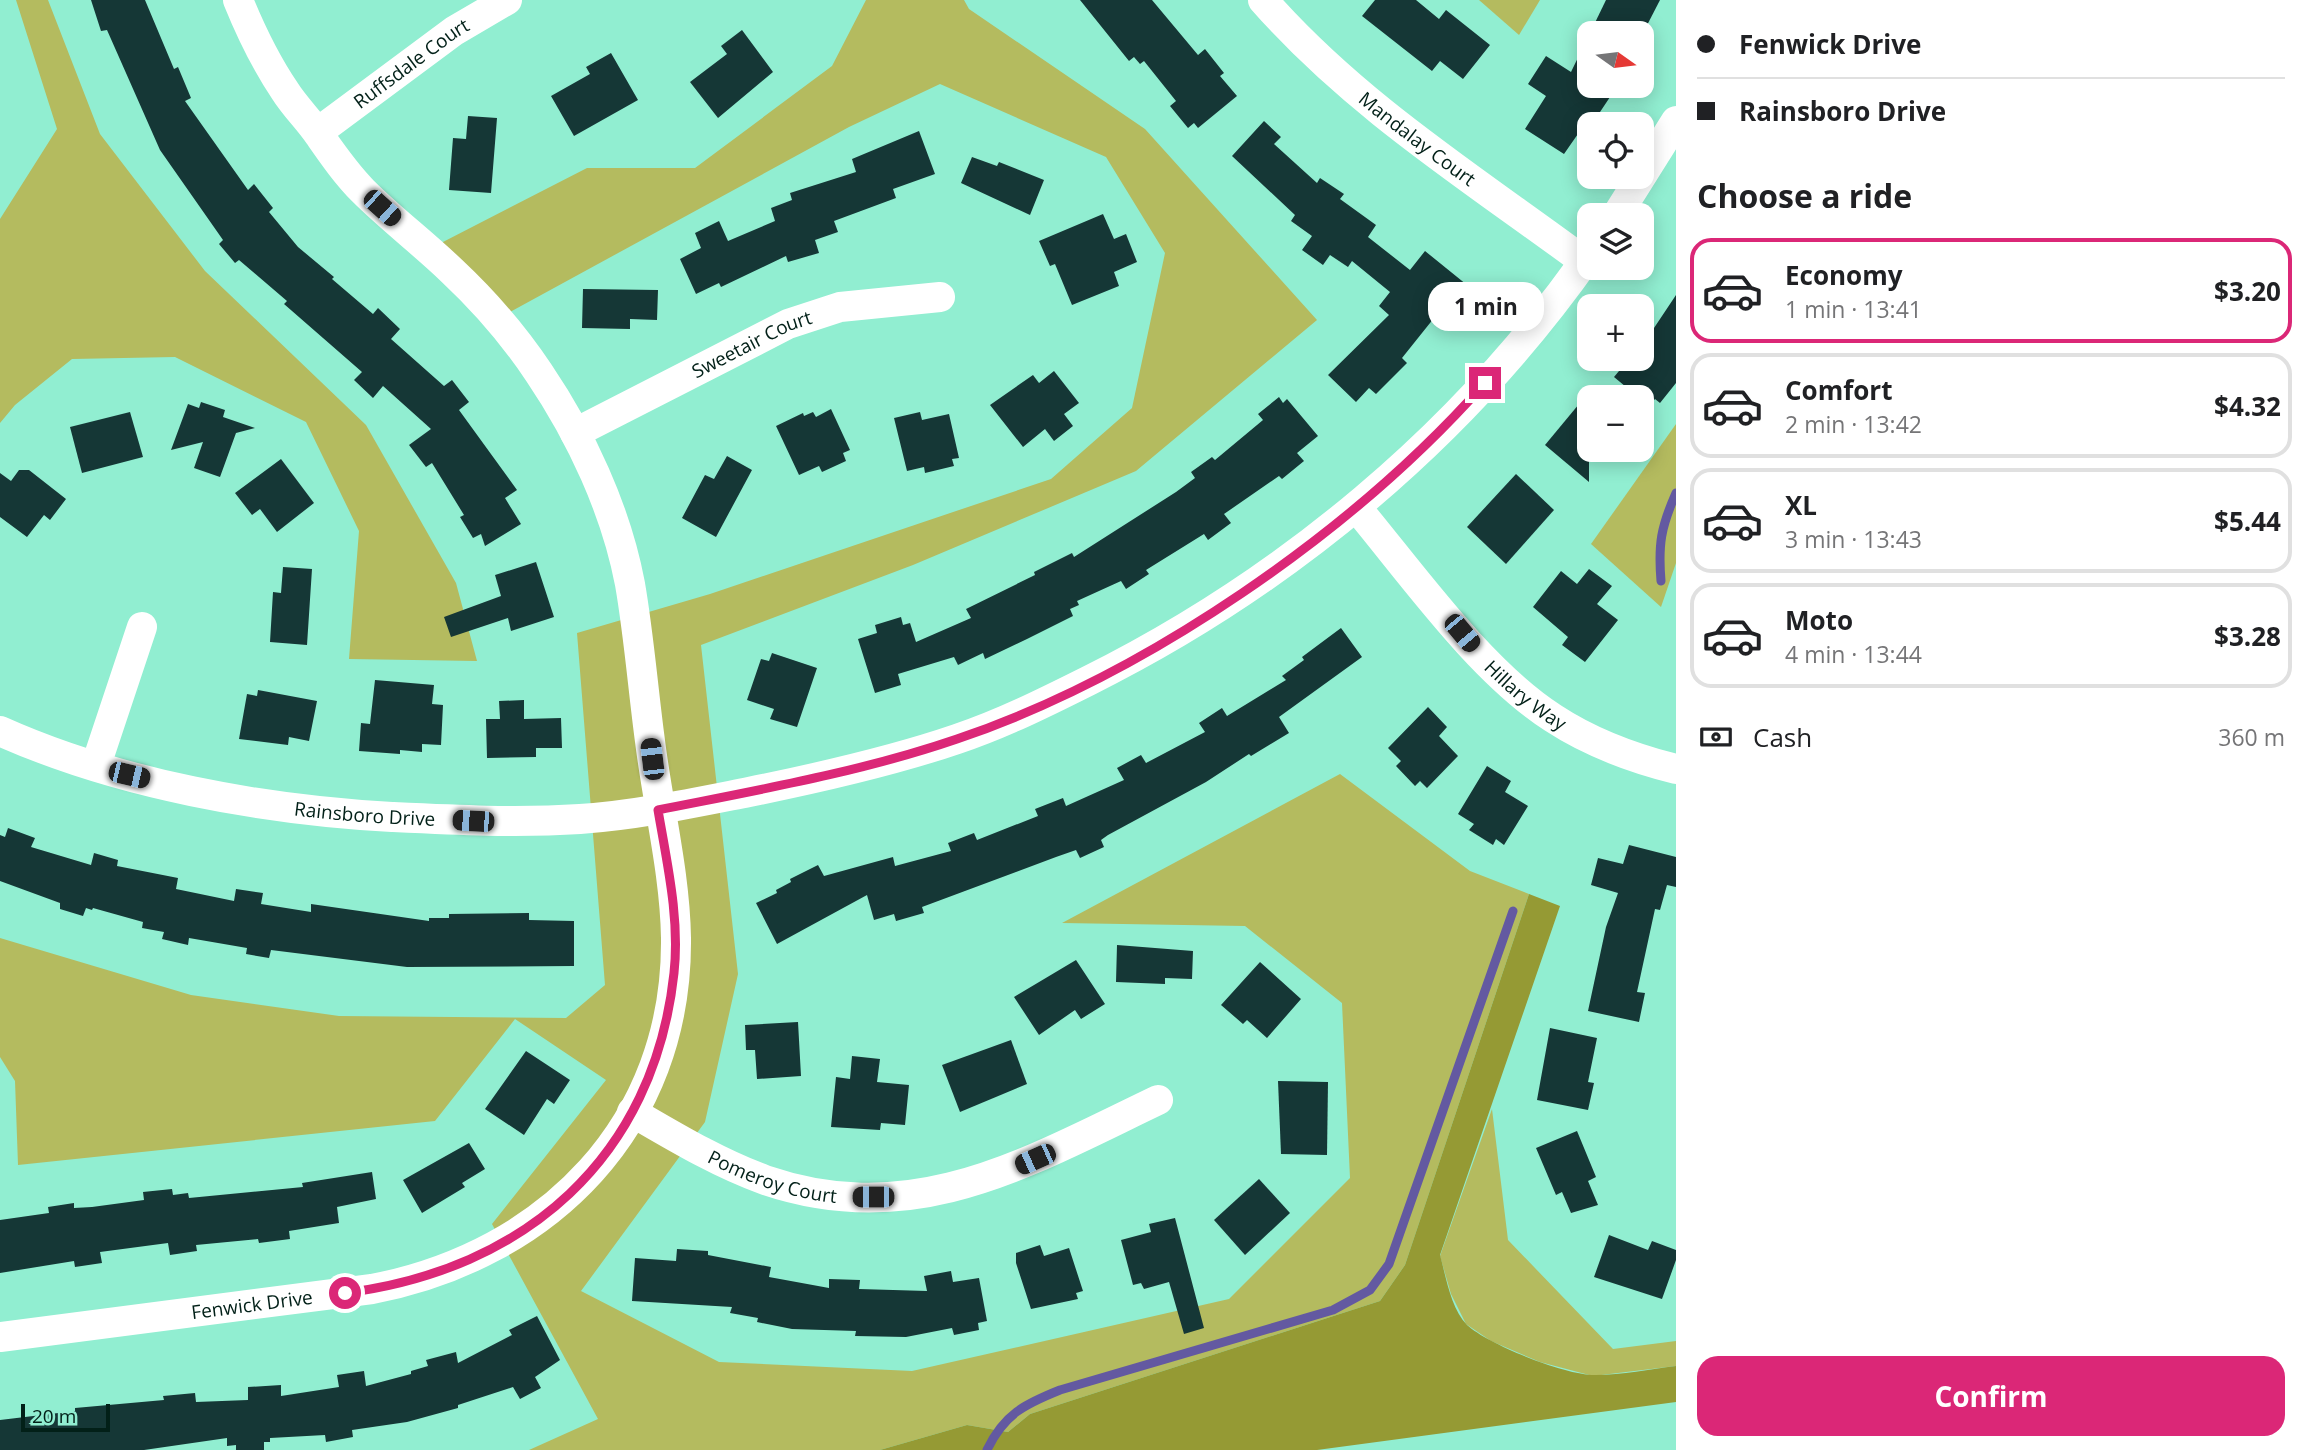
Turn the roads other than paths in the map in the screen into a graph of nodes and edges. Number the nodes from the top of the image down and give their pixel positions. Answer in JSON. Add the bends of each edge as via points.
{"nodes":[{"id":1,"x":238,"y":0,"type":"edge"},
{"id":2,"x":507,"y":0,"type":"edge"},
{"id":3,"x":1263,"y":0,"type":"edge"},
{"id":4,"x":1676,"y":121,"type":"edge"},
{"id":5,"x":318,"y":132,"type":"junction"},
{"id":6,"x":1624,"y":203,"type":"edge"},
{"id":7,"x":1577,"y":252,"type":"edge"},
{"id":8,"x":1577,"y":272,"type":"edge"},
{"id":9,"x":940,"y":297,"type":"dead end"},
{"id":10,"x":575,"y":433,"type":"junction"},
{"id":11,"x":1356,"y":507,"type":"junction"},
{"id":12,"x":142,"y":627,"type":"dead end"},
{"id":13,"x":0,"y":731,"type":"edge"},
{"id":14,"x":96,"y":765,"type":"junction"},
{"id":15,"x":1676,"y":769,"type":"edge"},
{"id":16,"x":658,"y":810,"type":"junction"},
{"id":17,"x":1158,"y":1100,"type":"dead end"},
{"id":18,"x":632,"y":1112,"type":"junction"},
{"id":19,"x":0,"y":1337,"type":"edge"}],
"edges":[{"from":1,"to":5,"type":"street","name":"Fenwick Drive","via":[[282,86]]},
{"from":2,"to":5,"type":"street","name":"Ruffsdale Court","via":[[454,31]]},
{"from":3,"to":7,"type":"street","name":"Mandalay Court","via":[[1315,58],[1373,107]]},
{"from":4,"to":6,"type":"street"},
{"from":5,"to":10,"type":"street","name":"Fenwick Drive","via":[[364,192],[454,272],[496,317],[539,373]]},
{"from":8,"to":11,"type":"street","name":"Rainsboro Drive","via":[[1469,401]]},
{"from":9,"to":10,"type":"street","name":"Sweetair Court","via":[[840,307],[788,324]]},
{"from":10,"to":16,"type":"street","name":"Fenwick Drive","via":[[607,506],[630,582]]},
{"from":11,"to":15,"type":"street","name":"Hillary Way","via":[[1513,689],[1595,742]]},
{"from":11,"to":16,"type":"street","name":"Rainsboro Drive","via":[[1291,559],[1212,612],[1045,703],[957,739],[800,781]]},
{"from":12,"to":14,"type":"street"},
{"from":13,"to":14,"type":"street","name":"Rainsboro Drive"},
{"from":14,"to":16,"type":"street","name":"Rainsboro Drive","via":[[202,792],[351,814],[497,822]]},
{"from":16,"to":18,"type":"street","name":"Fenwick Drive","via":[[674,905],[675,972],[661,1043]]},
{"from":17,"to":18,"type":"street","name":"Pomeroy Court","via":[[1002,1174],[946,1190],[889,1197],[825,1194],[765,1180],[716,1159]]},
{"from":18,"to":19,"type":"street","name":"Fenwick Drive","via":[[594,1168],[547,1215],[446,1271],[372,1289]]}]}
